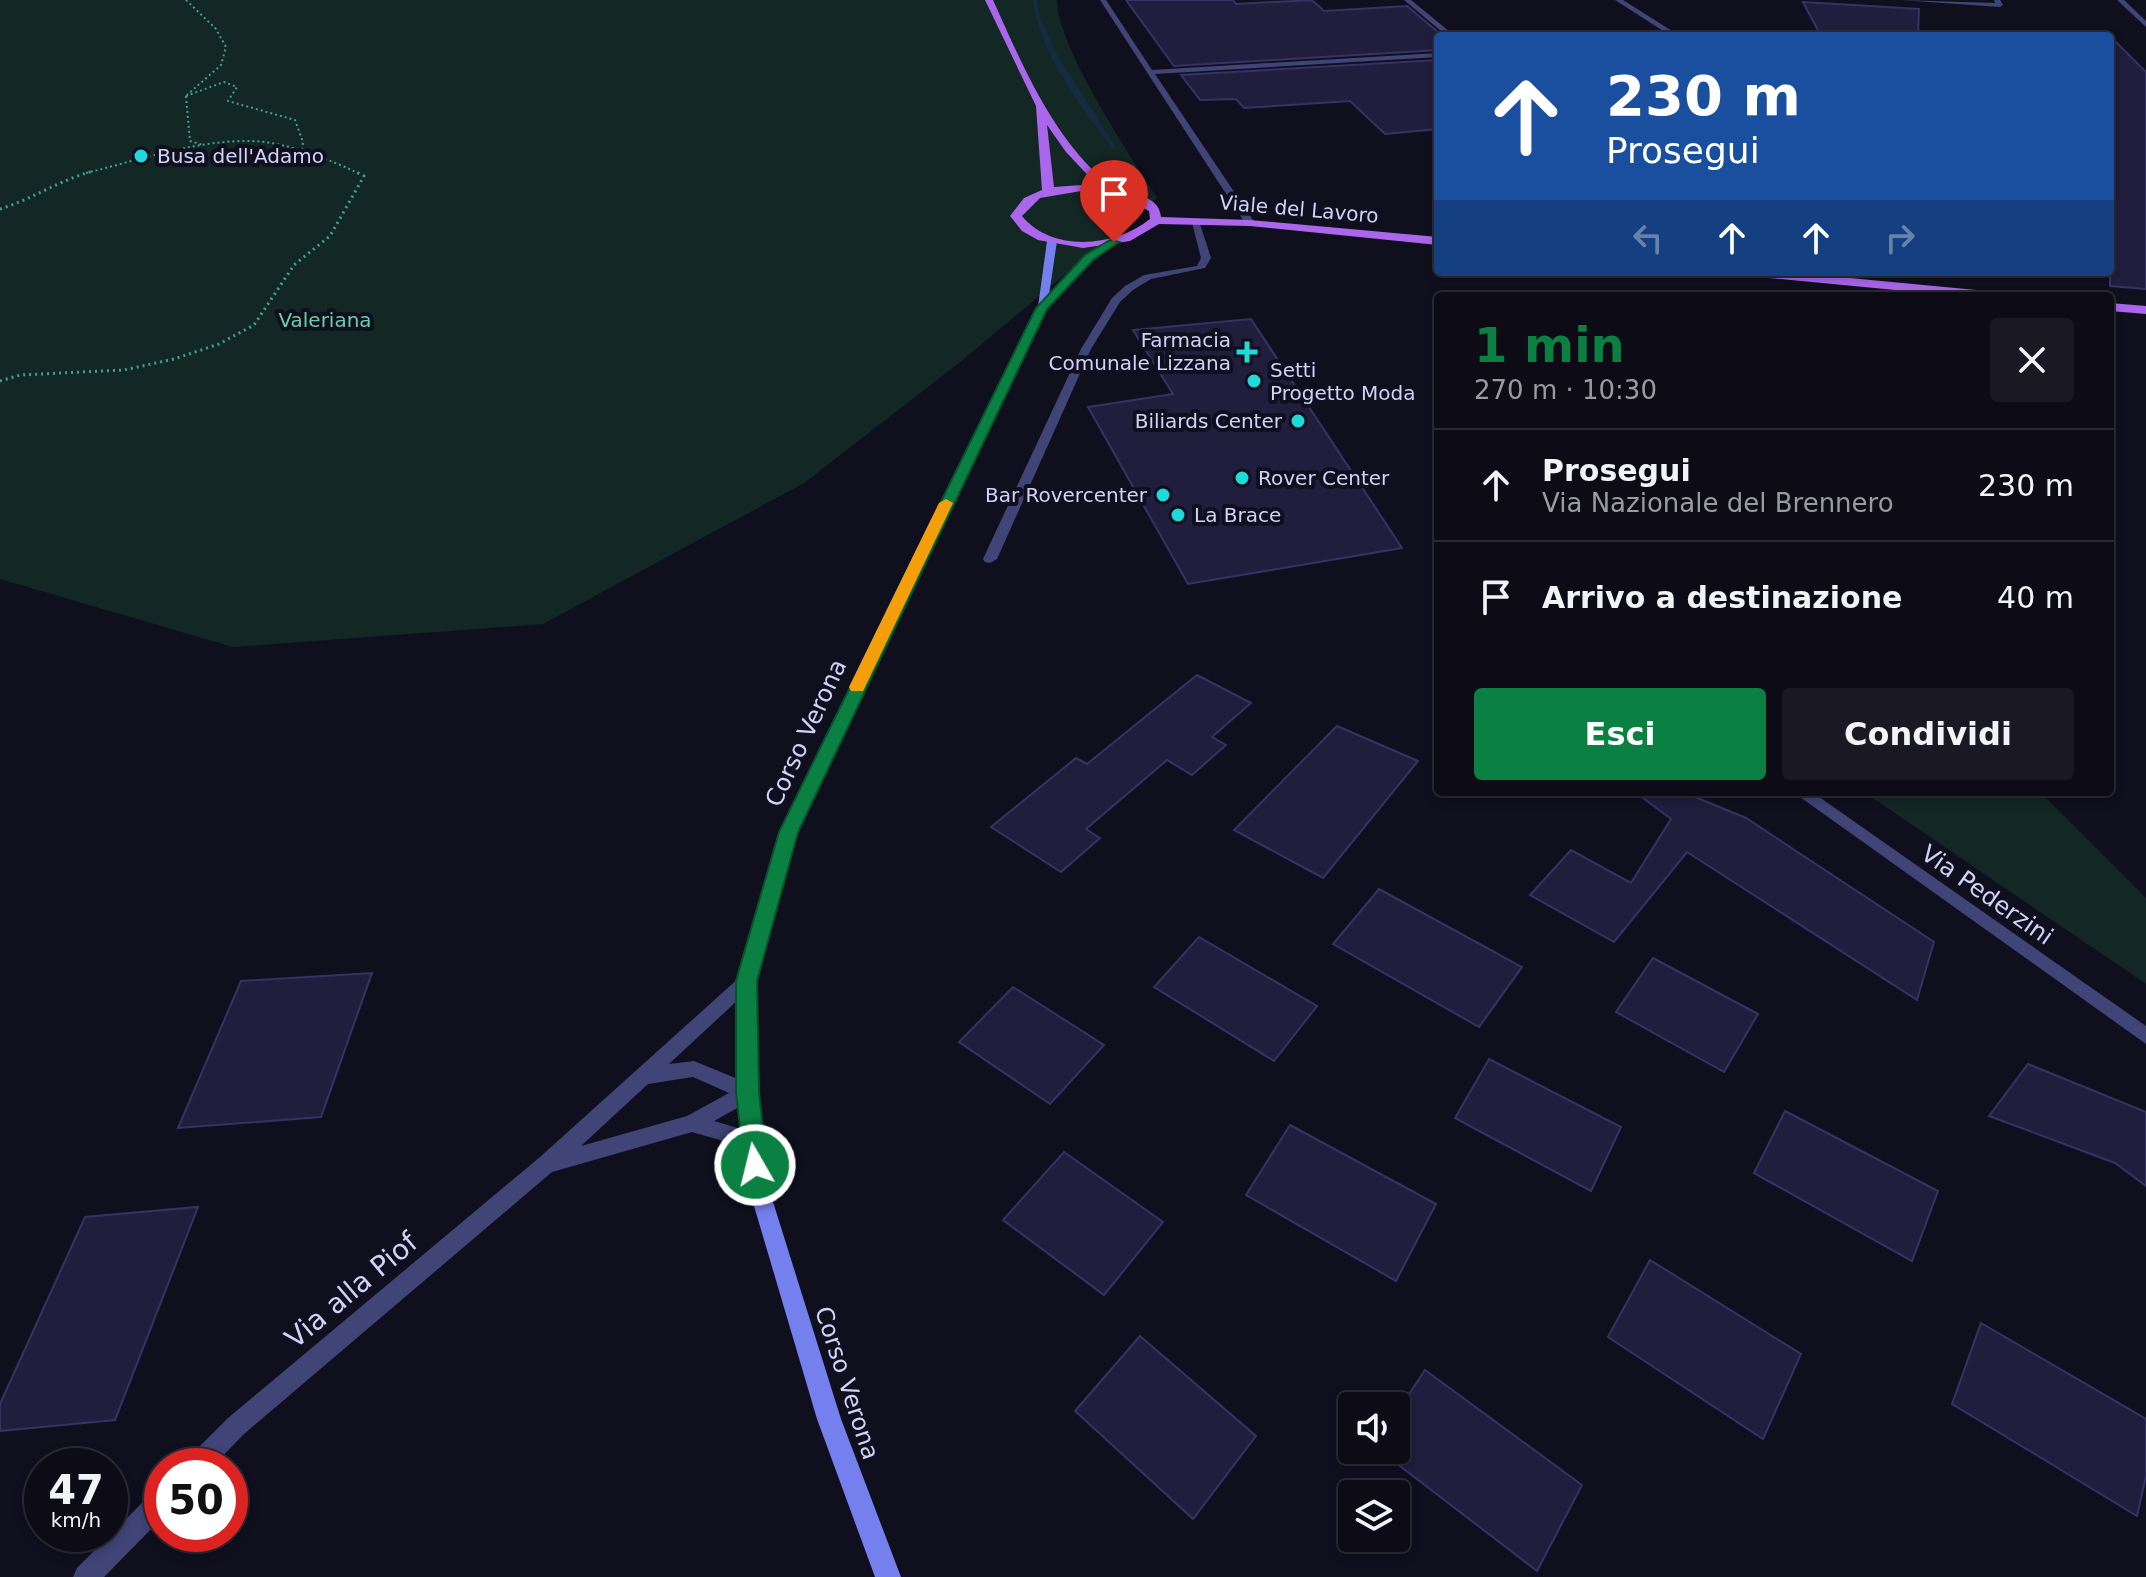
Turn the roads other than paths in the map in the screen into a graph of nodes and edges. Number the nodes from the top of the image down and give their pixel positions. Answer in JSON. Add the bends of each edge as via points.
{"nodes":[{"id":1,"x":989,"y":0,"type":"edge"},
{"id":2,"x":1103,"y":0,"type":"edge"},
{"id":3,"x":1407,"y":0,"type":"edge"},
{"id":4,"x":1618,"y":0,"type":"edge"},
{"id":5,"x":1903,"y":0,"type":"edge"},
{"id":6,"x":1997,"y":0,"type":"edge"},
{"id":7,"x":2120,"y":0,"type":"edge"},
{"id":8,"x":2146,"y":25,"type":"edge"},
{"id":9,"x":1446,"y":32,"type":"edge"},
{"id":10,"x":1670,"y":32,"type":"edge"},
{"id":11,"x":1434,"y":55,"type":"edge"},
{"id":12,"x":1150,"y":72,"type":"junction"},
{"id":13,"x":1040,"y":104,"type":"junction"},
{"id":14,"x":1107,"y":189,"type":"junction"},
{"id":15,"x":1048,"y":192,"type":"junction"},
{"id":16,"x":1156,"y":220,"type":"junction"},
{"id":17,"x":1194,"y":221,"type":"junction"},
{"id":18,"x":1250,"y":223,"type":"junction"},
{"id":19,"x":1052,"y":241,"type":"junction"},
{"id":20,"x":1434,"y":241,"type":"edge"},
{"id":21,"x":1114,"y":242,"type":"junction"},
{"id":22,"x":1790,"y":276,"type":"edge"},
{"id":23,"x":1956,"y":292,"type":"edge"},
{"id":24,"x":2114,"y":307,"type":"edge"},
{"id":25,"x":1042,"y":308,"type":"junction"},
{"id":26,"x":2146,"y":310,"type":"edge"},
{"id":27,"x":990,"y":559,"type":"dead end"},
{"id":28,"x":1807,"y":796,"type":"edge"},
{"id":29,"x":747,"y":981,"type":"junction"},
{"id":30,"x":2146,"y":1036,"type":"edge"},
{"id":31,"x":643,"y":1076,"type":"junction"},
{"id":32,"x":748,"y":1092,"type":"junction"},
{"id":33,"x":692,"y":1123,"type":"junction"},
{"id":34,"x":751,"y":1140,"type":"junction"},
{"id":35,"x":547,"y":1164,"type":"junction"},
{"id":36,"x":214,"y":1448,"type":"edge"},
{"id":37,"x":144,"y":1519,"type":"edge"},
{"id":38,"x":86,"y":1577,"type":"edge"},
{"id":39,"x":888,"y":1577,"type":"edge"}],
"edges":[{"from":1,"to":13,"type":"main road"},
{"from":2,"to":12,"type":"street"},
{"from":3,"to":9,"type":"street"},
{"from":4,"to":10,"type":"street"},
{"from":5,"to":6,"type":"street","via":[[2000,5]]},
{"from":7,"to":8,"type":"street"},
{"from":11,"to":12,"type":"street"},
{"from":12,"to":18,"type":"street"},
{"from":13,"to":14,"type":"main road","via":[[1089,174]]},
{"from":13,"to":15,"type":"main road"},
{"from":14,"to":15,"type":"main road"},
{"from":14,"to":16,"type":"main road","via":[[1145,201],[1155,210]]},
{"from":15,"to":19,"type":"main road","via":[[1020,207],[1016,216],[1020,226]]},
{"from":16,"to":17,"type":"main road","name":"Viale del Lavoro"},
{"from":16,"to":21,"type":"main road","via":[[1148,229]]},
{"from":17,"to":18,"type":"main road","name":"Viale del Lavoro"},
{"from":17,"to":27,"type":"street","via":[[1206,258],[1200,268],[1148,277],[1116,300],[1086,349]]},
{"from":18,"to":20,"type":"main road","name":"Viale del Lavoro"},
{"from":19,"to":21,"type":"main road"},
{"from":19,"to":25,"type":"main road"},
{"from":21,"to":25,"type":"main road","via":[[1089,257]]},
{"from":22,"to":23,"type":"main road"},
{"from":24,"to":26,"type":"main road"},
{"from":25,"to":29,"type":"main road","name":"Corso Verona","via":[[788,832]]},
{"from":28,"to":30,"type":"street","name":"Via Pederzini"},
{"from":29,"to":31,"type":"street","name":"Via alla Piof"},
{"from":29,"to":32,"type":"main road","name":"Corso Verona"},
{"from":31,"to":32,"type":"street","via":[[694,1069]]},
{"from":31,"to":35,"type":"street","name":"Via alla Piof"},
{"from":32,"to":33,"type":"street","name":"Via alla Piof"},
{"from":32,"to":34,"type":"main road","name":"Corso Verona"},
{"from":33,"to":34,"type":"street"},
{"from":33,"to":35,"type":"street","name":"Via alla Piof"},
{"from":34,"to":39,"type":"main road","name":"Corso Verona","via":[[759,1189],[829,1419]]},
{"from":35,"to":36,"type":"street","name":"Via alla Piof"},
{"from":37,"to":38,"type":"street"}]}
